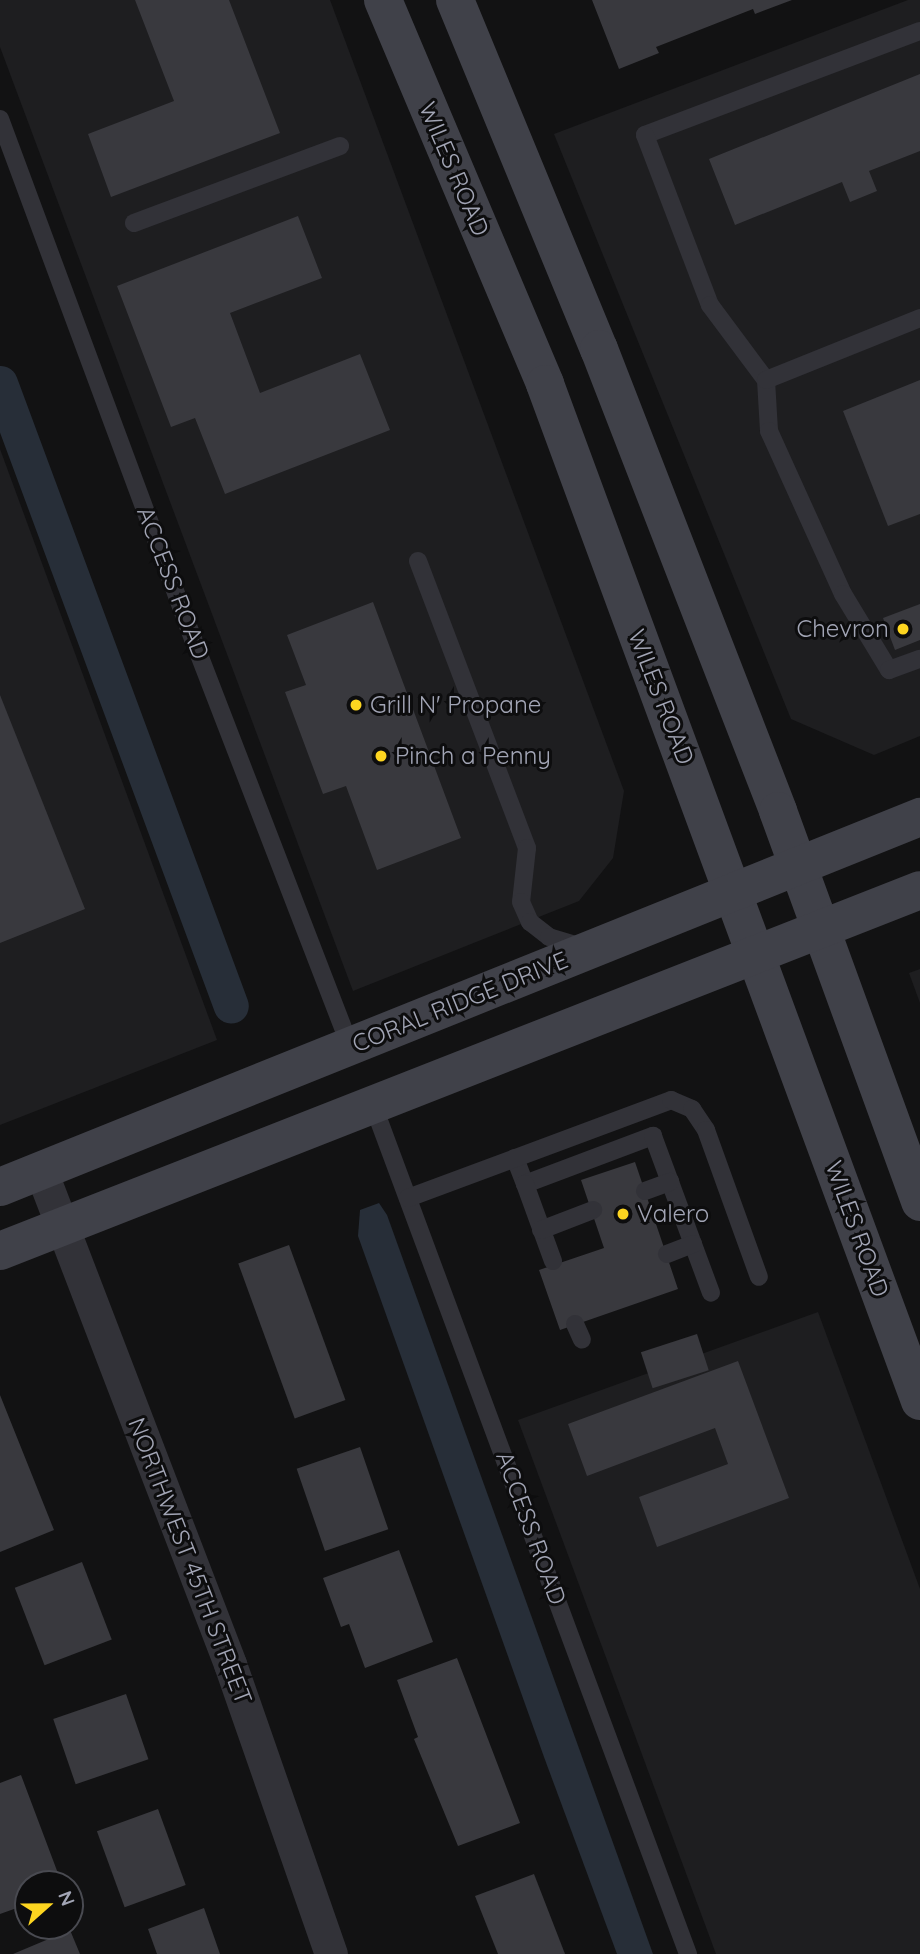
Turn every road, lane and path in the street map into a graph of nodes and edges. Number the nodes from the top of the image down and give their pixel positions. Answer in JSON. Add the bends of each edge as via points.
{"nodes":[{"id":1,"x":383,"y":0,"type":"edge"},
{"id":2,"x":456,"y":0,"type":"edge"},
{"id":3,"x":920,"y":31,"type":"edge"},
{"id":4,"x":0,"y":120,"type":"edge"},
{"id":5,"x":340,"y":146,"type":"dead end"},
{"id":6,"x":134,"y":223,"type":"dead end"},
{"id":7,"x":920,"y":318,"type":"edge"},
{"id":8,"x":766,"y":380,"type":"junction"},
{"id":9,"x":418,"y":561,"type":"dead end"},
{"id":10,"x":920,"y":659,"type":"edge"},
{"id":11,"x":920,"y":817,"type":"edge"},
{"id":12,"x":798,"y":866,"type":"junction"},
{"id":13,"x":920,"y":890,"type":"edge"},
{"id":14,"x":733,"y":893,"type":"junction"},
{"id":15,"x":821,"y":928,"type":"junction"},
{"id":16,"x":590,"y":950,"type":"junction"},
{"id":17,"x":754,"y":954,"type":"junction"},
{"id":18,"x":350,"y":1045,"type":"junction"},
{"id":19,"x":372,"y":1102,"type":"junction"},
{"id":20,"x":515,"y":1158,"type":"junction"},
{"id":21,"x":41,"y":1171,"type":"junction"},
{"id":22,"x":670,"y":1182,"type":"junction"},
{"id":23,"x":525,"y":1184,"type":"junction"},
{"id":24,"x":0,"y":1187,"type":"edge"},
{"id":25,"x":645,"y":1191,"type":"dead end"},
{"id":26,"x":408,"y":1198,"type":"junction"},
{"id":27,"x":920,"y":1202,"type":"edge"},
{"id":28,"x":593,"y":1210,"type":"dead end"},
{"id":29,"x":62,"y":1226,"type":"junction"},
{"id":30,"x":541,"y":1230,"type":"junction"},
{"id":31,"x":693,"y":1244,"type":"junction"},
{"id":32,"x":0,"y":1251,"type":"edge"},
{"id":33,"x":667,"y":1254,"type":"dead end"},
{"id":34,"x":552,"y":1261,"type":"dead end"},
{"id":35,"x":758,"y":1277,"type":"dead end"},
{"id":36,"x":711,"y":1293,"type":"dead end"},
{"id":37,"x":920,"y":1401,"type":"edge"},
{"id":38,"x":331,"y":1954,"type":"edge"},
{"id":39,"x":688,"y":1954,"type":"edge"}],
"edges":[{"from":1,"to":14,"type":"main road","name":"WILES ROAD","via":[[545,384]]},
{"from":2,"to":12,"type":"main road","via":[[599,349]]},
{"from":3,"to":8,"type":"lane","via":[[645,135],[710,305]]},
{"from":4,"to":18,"type":"lane","name":"ACCESS ROAD"},
{"from":5,"to":6,"type":"lane"},
{"from":7,"to":8,"type":"lane"},
{"from":8,"to":10,"type":"lane","via":[[769,431],[843,594],[890,670]]},
{"from":9,"to":16,"type":"lane","via":[[527,848],[521,902],[530,922],[549,937]]},
{"from":11,"to":12,"type":"main road","name":"CORAL RIDGE DRIVE"},
{"from":12,"to":14,"type":"main road","name":"CORAL RIDGE DRIVE"},
{"from":12,"to":15,"type":"main road"},
{"from":13,"to":15,"type":"main road"},
{"from":14,"to":16,"type":"main road","name":"CORAL RIDGE DRIVE"},
{"from":14,"to":17,"type":"main road","name":"WILES ROAD"},
{"from":15,"to":17,"type":"main road"},
{"from":15,"to":27,"type":"main road"},
{"from":16,"to":18,"type":"main road","name":"CORAL RIDGE DRIVE"},
{"from":17,"to":19,"type":"main road"},
{"from":17,"to":37,"type":"main road","name":"WILES ROAD"},
{"from":18,"to":21,"type":"main road","name":"CORAL RIDGE DRIVE"},
{"from":19,"to":26,"type":"lane","name":"ACCESS ROAD"},
{"from":19,"to":29,"type":"main road"},
{"from":20,"to":23,"type":"lane"},
{"from":20,"to":26,"type":"lane"},
{"from":20,"to":35,"type":"lane","via":[[671,1100],[692,1109],[706,1130]]},
{"from":21,"to":24,"type":"main road","name":"CORAL RIDGE DRIVE"},
{"from":21,"to":29,"type":"street","name":"NORTHWEST 45TH STREET"},
{"from":22,"to":23,"type":"lane","via":[[653,1136]]},
{"from":22,"to":25,"type":"lane"},
{"from":22,"to":31,"type":"lane"},
{"from":23,"to":30,"type":"lane"},
{"from":26,"to":39,"type":"lane","name":"ACCESS ROAD"},
{"from":28,"to":30,"type":"lane"},
{"from":29,"to":32,"type":"main road"},
{"from":29,"to":38,"type":"street","name":"NORTHWEST 45TH STREET","via":[[230,1664]]},
{"from":30,"to":34,"type":"lane"},
{"from":31,"to":33,"type":"lane"},
{"from":31,"to":36,"type":"lane"}]}
